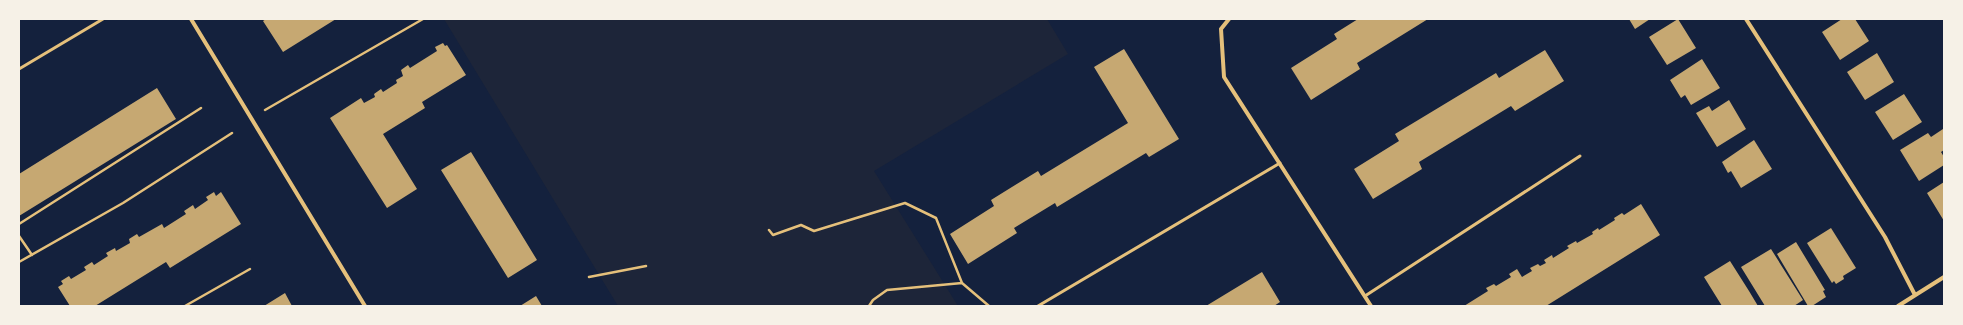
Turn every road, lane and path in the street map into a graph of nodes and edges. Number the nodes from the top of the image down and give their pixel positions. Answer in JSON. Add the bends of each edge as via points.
{"nodes":[{"id":1,"x":102,"y":19,"type":"edge"},
{"id":2,"x":191,"y":19,"type":"edge"},
{"id":3,"x":422,"y":19,"type":"edge"},
{"id":4,"x":1229,"y":19,"type":"edge"},
{"id":5,"x":1746,"y":19,"type":"edge"},
{"id":6,"x":19,"y":69,"type":"edge"},
{"id":7,"x":201,"y":108,"type":"dead end"},
{"id":8,"x":262,"y":112,"type":"dead end"},
{"id":9,"x":232,"y":133,"type":"dead end"},
{"id":10,"x":1580,"y":156,"type":"dead end"},
{"id":11,"x":1280,"y":163,"type":"junction"},
{"id":12,"x":19,"y":224,"type":"edge"},
{"id":13,"x":769,"y":230,"type":"dead end"},
{"id":14,"x":19,"y":236,"type":"edge"},
{"id":15,"x":32,"y":255,"type":"junction"},
{"id":16,"x":19,"y":262,"type":"edge"},
{"id":17,"x":646,"y":266,"type":"dead end"},
{"id":18,"x":250,"y":268,"type":"dead end"},
{"id":19,"x":589,"y":277,"type":"dead end"},
{"id":20,"x":1944,"y":277,"type":"edge"},
{"id":21,"x":962,"y":283,"type":"junction"},
{"id":22,"x":1915,"y":295,"type":"junction"},
{"id":23,"x":1365,"y":296,"type":"junction"},
{"id":24,"x":185,"y":306,"type":"edge"},
{"id":25,"x":365,"y":306,"type":"edge"},
{"id":26,"x":869,"y":306,"type":"edge"},
{"id":27,"x":989,"y":306,"type":"edge"},
{"id":28,"x":1038,"y":306,"type":"edge"},
{"id":29,"x":1371,"y":306,"type":"edge"},
{"id":30,"x":1898,"y":306,"type":"edge"}],
"edges":[{"from":1,"to":6,"type":"lane"},
{"from":2,"to":25,"type":"street"},
{"from":3,"to":8,"type":"path"},
{"from":4,"to":11,"type":"street","via":[[1221,29],[1224,77]]},
{"from":5,"to":22,"type":"street","via":[[1885,237]]},
{"from":7,"to":12,"type":"path"},
{"from":9,"to":15,"type":"path","via":[[123,203]]},
{"from":10,"to":23,"type":"lane"},
{"from":11,"to":23,"type":"street"},
{"from":11,"to":28,"type":"lane"},
{"from":13,"to":21,"type":"path","via":[[773,235],[800,225],[814,232],[905,203],[936,218]]},
{"from":14,"to":15,"type":"path"},
{"from":15,"to":16,"type":"path"},
{"from":17,"to":19,"type":"path"},
{"from":18,"to":24,"type":"path"},
{"from":20,"to":22,"type":"street"},
{"from":21,"to":26,"type":"path","via":[[887,290]]},
{"from":21,"to":27,"type":"path"},
{"from":22,"to":30,"type":"street"},
{"from":23,"to":29,"type":"street"}]}
